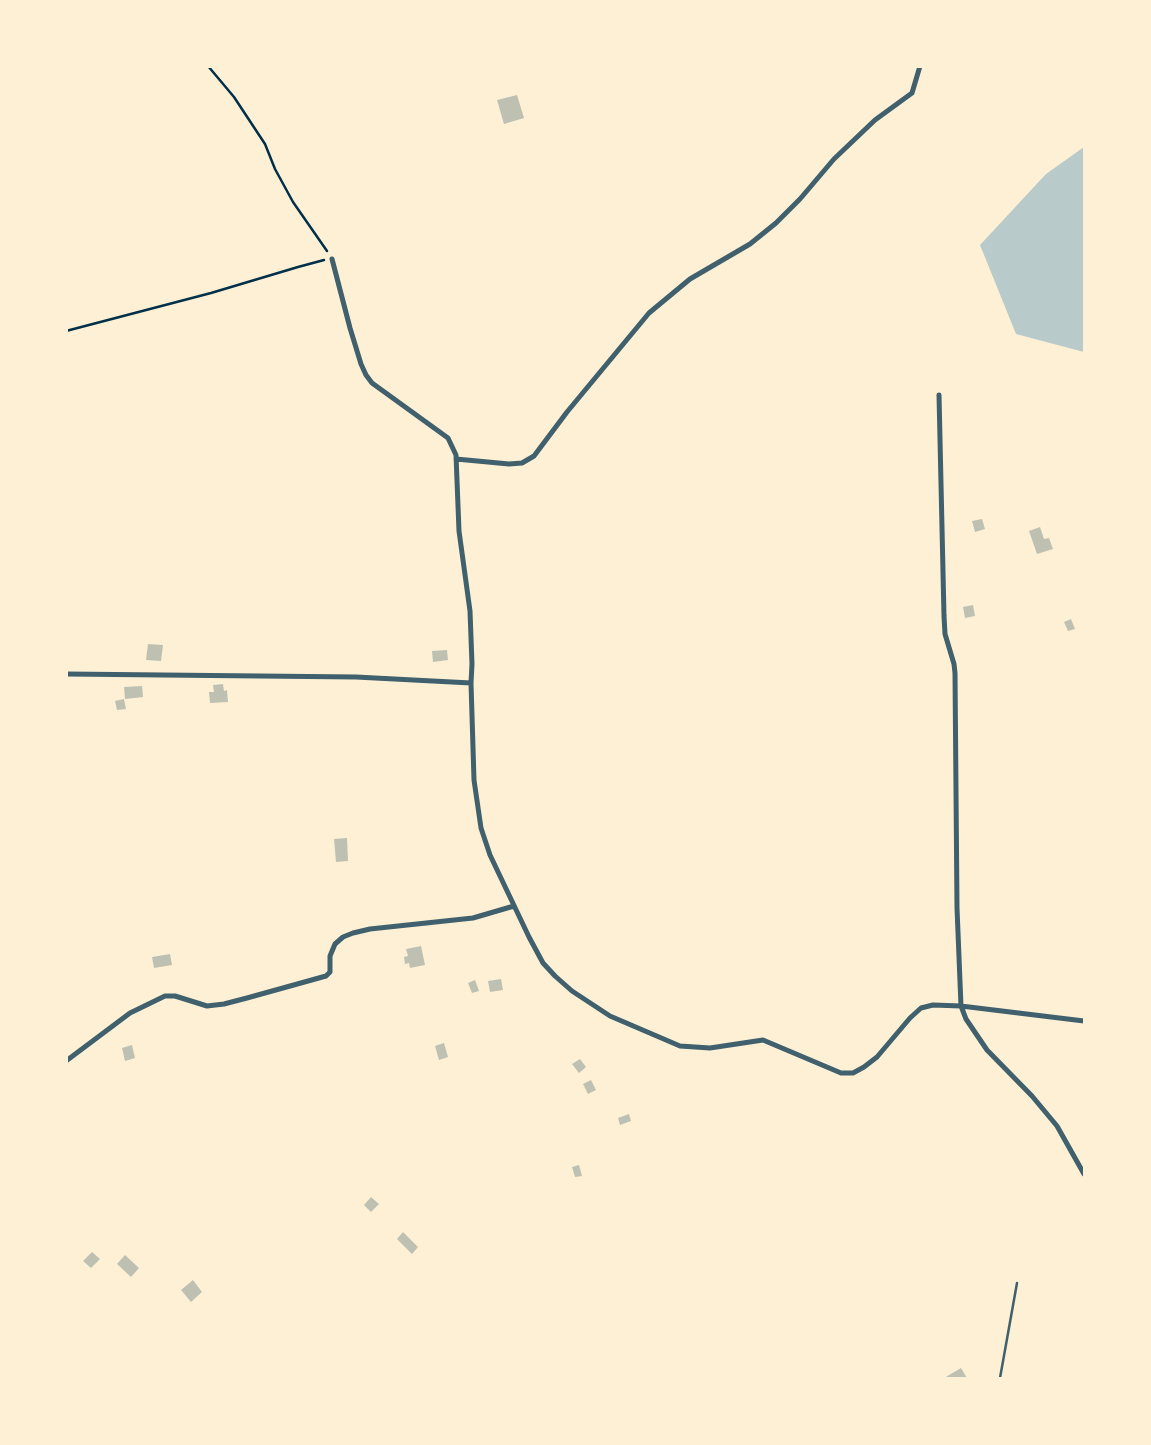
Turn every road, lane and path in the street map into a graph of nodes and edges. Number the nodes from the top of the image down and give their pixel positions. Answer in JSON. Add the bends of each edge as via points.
{"nodes":[{"id":1,"x":208,"y":66,"type":"edge"},
{"id":2,"x":920,"y":66,"type":"edge"},
{"id":3,"x":332,"y":259,"type":"junction"},
{"id":4,"x":66,"y":331,"type":"edge"},
{"id":5,"x":939,"y":395,"type":"dead end"},
{"id":6,"x":456,"y":460,"type":"junction"},
{"id":7,"x":66,"y":674,"type":"edge"},
{"id":8,"x":471,"y":683,"type":"junction"},
{"id":9,"x":513,"y":905,"type":"junction"},
{"id":10,"x":961,"y":1006,"type":"junction"},
{"id":11,"x":1084,"y":1021,"type":"edge"},
{"id":12,"x":66,"y":1061,"type":"edge"},
{"id":13,"x":1084,"y":1174,"type":"edge"},
{"id":14,"x":1017,"y":1283,"type":"dead end"},
{"id":15,"x":1000,"y":1378,"type":"edge"}],
"edges":[{"from":1,"to":3,"type":"path","via":[[265,144],[293,202]]},
{"from":2,"to":6,"type":"street","via":[[912,93],[874,120],[776,223],[690,279],[649,313],[534,456],[509,464]]},
{"from":3,"to":4,"type":"path"},
{"from":3,"to":6,"type":"street","via":[[366,374],[448,438]]},
{"from":5,"to":10,"type":"street","via":[[945,634],[955,673]]},
{"from":6,"to":8,"type":"street","via":[[459,531],[470,611]]},
{"from":7,"to":8,"type":"street"},
{"from":8,"to":9,"type":"street","via":[[474,780],[481,828]]},
{"from":9,"to":10,"type":"street","via":[[543,963],[572,991],[610,1016],[680,1046],[710,1048],[763,1040],[841,1073],[853,1073],[877,1056],[921,1008]]},
{"from":9,"to":12,"type":"street","via":[[473,918],[353,933],[335,944],[326,976],[247,998],[207,1006],[165,996],[130,1013]]},
{"from":10,"to":11,"type":"street"},
{"from":10,"to":13,"type":"street","via":[[987,1050],[1057,1126]]},
{"from":14,"to":15,"type":"lane"}]}
